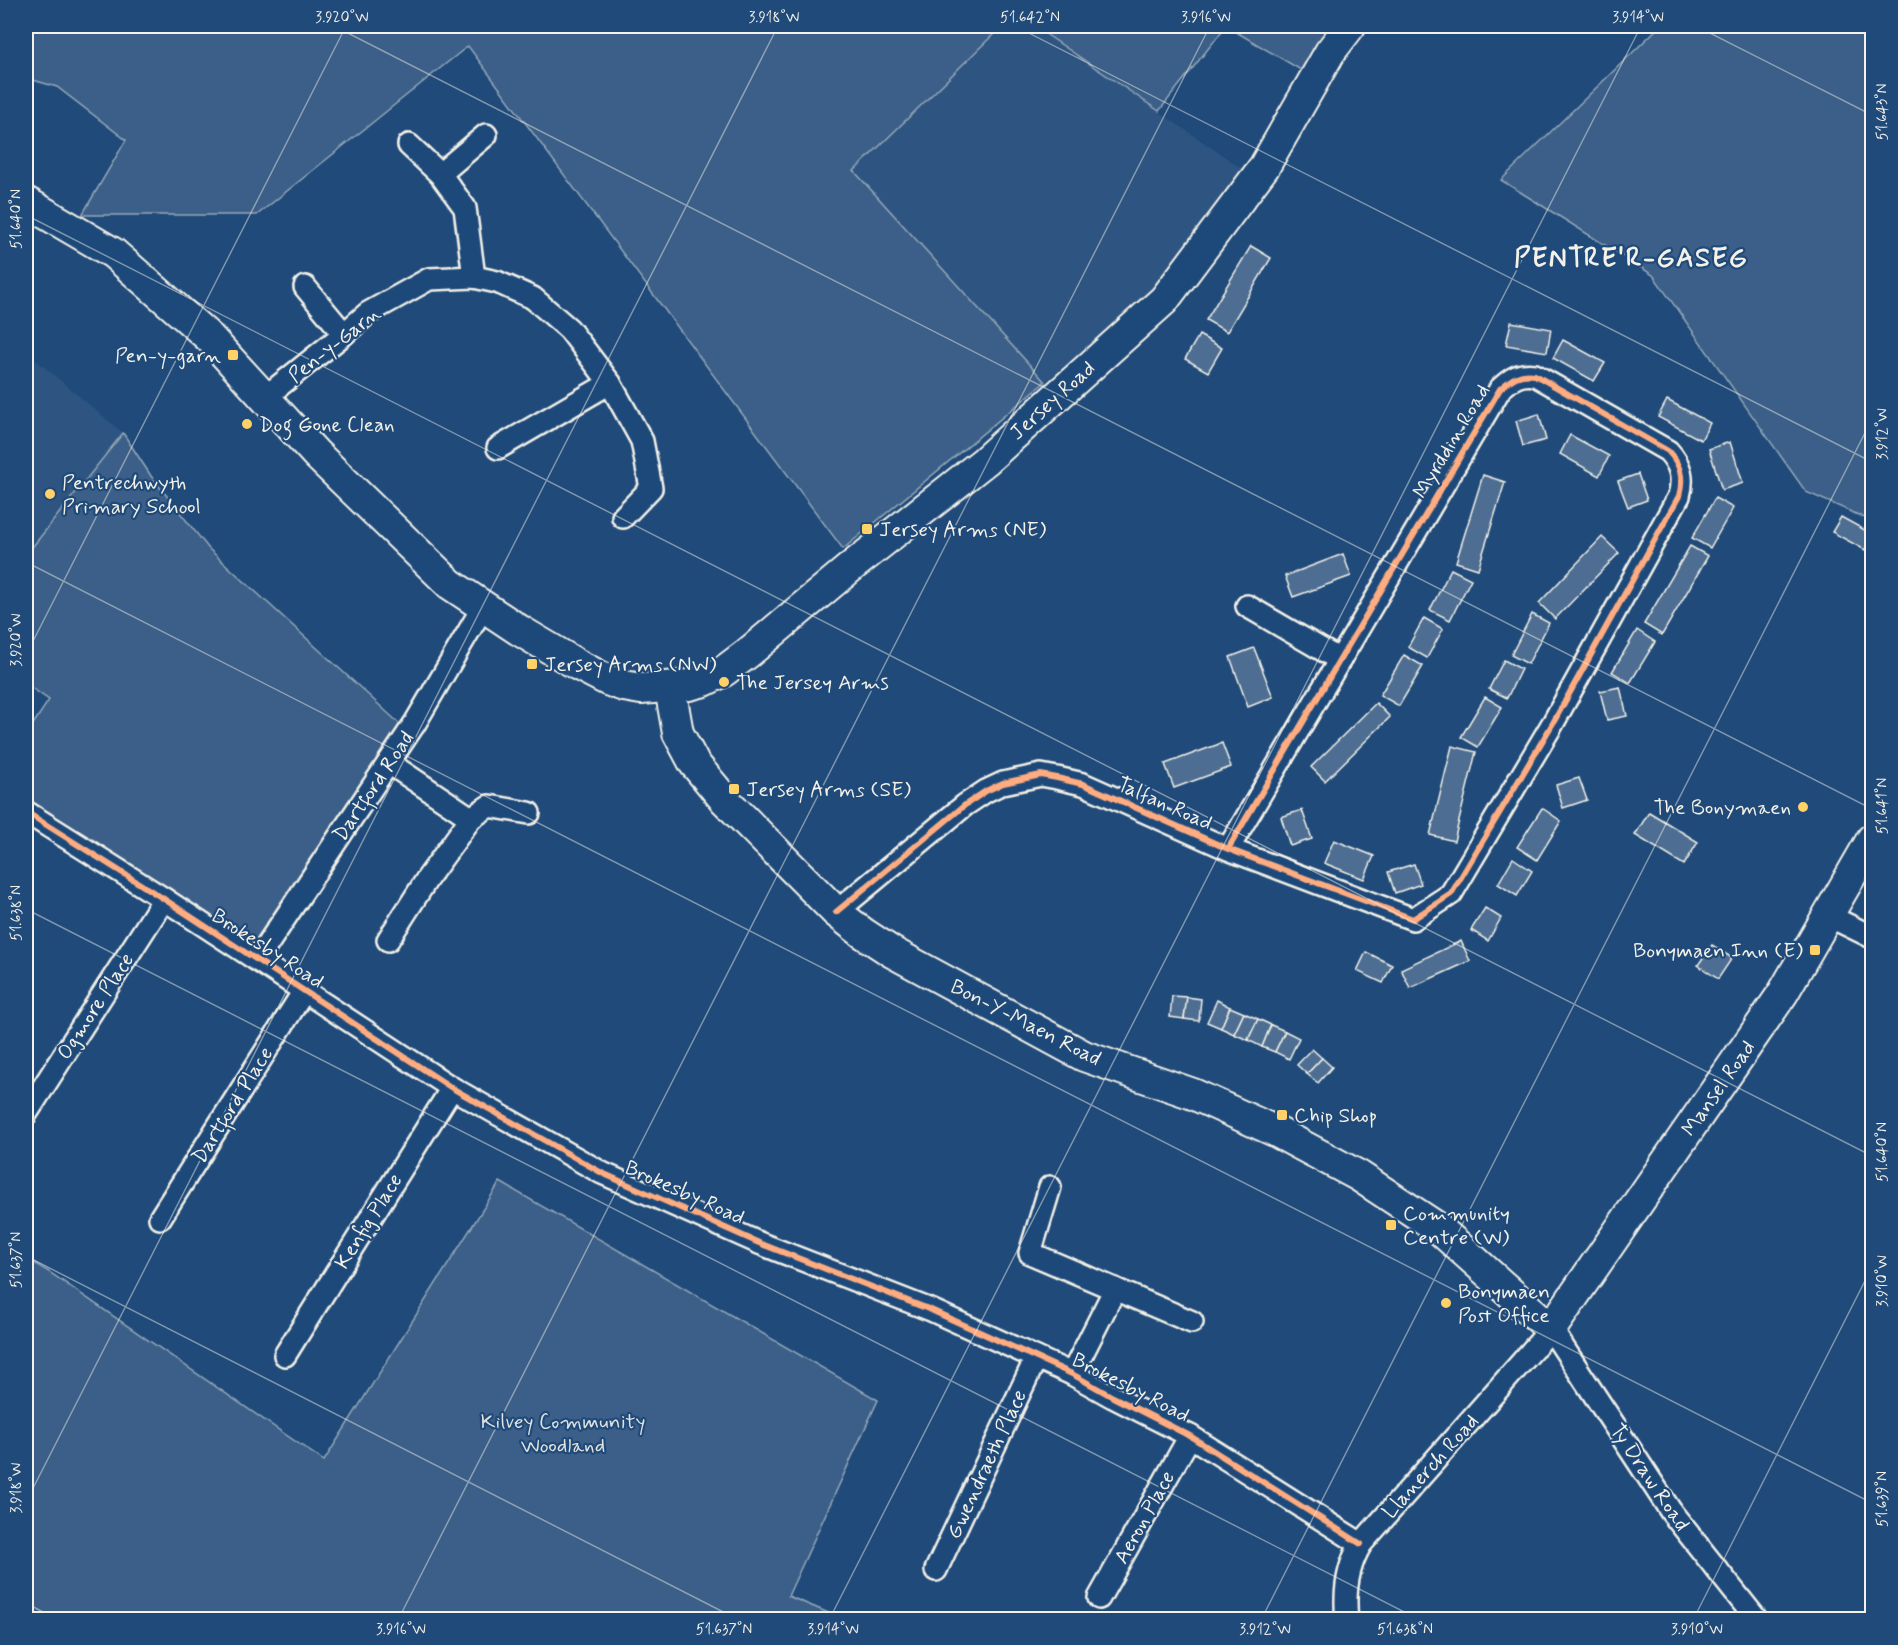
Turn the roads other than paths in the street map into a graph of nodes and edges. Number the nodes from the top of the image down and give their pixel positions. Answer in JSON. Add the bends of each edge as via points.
{"nodes":[{"id":1,"x":1350,"y":26,"type":"edge"},
{"id":2,"x":486,"y":135,"type":"dead end"},
{"id":3,"x":409,"y":145,"type":"dead end"},
{"id":4,"x":441,"y":174,"type":"junction"},
{"id":5,"x":26,"y":202,"type":"edge"},
{"id":6,"x":474,"y":277,"type":"junction"},
{"id":7,"x":305,"y":287,"type":"dead end"},
{"id":8,"x":344,"y":334,"type":"junction"},
{"id":9,"x":610,"y":383,"type":"junction"},
{"id":10,"x":264,"y":398,"type":"junction"},
{"id":11,"x":498,"y":448,"type":"dead end"},
{"id":12,"x":623,"y":517,"type":"dead end"},
{"id":13,"x":1247,"y":606,"type":"dead end"},
{"id":14,"x":483,"y":607,"type":"junction"},
{"id":15,"x":1340,"y":660,"type":"junction"},
{"id":16,"x":670,"y":688,"type":"junction"},
{"id":17,"x":1553,"y":723,"type":"joint"},
{"id":18,"x":389,"y":763,"type":"junction"},
{"id":19,"x":26,"y":813,"type":"edge"},
{"id":20,"x":529,"y":813,"type":"dead end"},
{"id":21,"x":471,"y":818,"type":"junction"},
{"id":22,"x":1872,"y":839,"type":"edge"},
{"id":23,"x":1228,"y":849,"type":"junction"},
{"id":24,"x":164,"y":899,"type":"junction"},
{"id":25,"x":836,"y":912,"type":"junction"},
{"id":26,"x":1827,"y":915,"type":"junction"},
{"id":27,"x":1872,"y":937,"type":"edge"},
{"id":28,"x":388,"y":940,"type":"dead end"},
{"id":29,"x":257,"y":960,"type":"junction"},
{"id":30,"x":304,"y":991,"type":"junction"},
{"id":31,"x":452,"y":1088,"type":"junction"},
{"id":32,"x":26,"y":1114,"type":"edge"},
{"id":33,"x":1050,"y":1187,"type":"dead end"},
{"id":34,"x":160,"y":1218,"type":"dead end"},
{"id":35,"x":1115,"y":1289,"type":"junction"},
{"id":36,"x":1192,"y":1322,"type":"dead end"},
{"id":37,"x":1551,"y":1329,"type":"junction"},
{"id":38,"x":285,"y":1355,"type":"dead end"},
{"id":39,"x":1036,"y":1358,"type":"junction"},
{"id":40,"x":1071,"y":1374,"type":"junction"},
{"id":41,"x":1190,"y":1436,"type":"junction"},
{"id":42,"x":1361,"y":1544,"type":"junction"},
{"id":43,"x":936,"y":1570,"type":"dead end"},
{"id":44,"x":1099,"y":1598,"type":"dead end"},
{"id":45,"x":1347,"y":1620,"type":"edge"},
{"id":46,"x":1757,"y":1620,"type":"edge"}],
"edges":[{"from":1,"to":16,"type":"main road","name":"Jersey Road","via":[[1330,52],[1264,167],[1164,300],[985,461],[748,653],[704,681]]},
{"from":2,"to":4,"type":"street"},
{"from":3,"to":4,"type":"street"},
{"from":4,"to":6,"type":"street","via":[[465,208]]},
{"from":5,"to":10,"type":"main road","name":"Jersey Road","via":[[113,253],[210,338]]},
{"from":6,"to":8,"type":"street","name":"Pen-y-Garn","via":[[429,279],[368,313]]},
{"from":6,"to":9,"type":"street","name":"Pen-y-Garn","via":[[497,282],[533,298],[569,329]]},
{"from":7,"to":8,"type":"street"},
{"from":8,"to":10,"type":"street","name":"Pen-y-Garn"},
{"from":9,"to":11,"type":"street"},
{"from":9,"to":12,"type":"street","name":"Pen-y-Garn","via":[[642,441],[651,488]]},
{"from":10,"to":14,"type":"main road","name":"Jersey Road","via":[[420,556]]},
{"from":13,"to":15,"type":"street"},
{"from":14,"to":16,"type":"main road","name":"Jersey Road","via":[[607,680],[624,686]]},
{"from":14,"to":18,"type":"street","name":"Dartford Road"},
{"from":15,"to":17,"type":"street","name":"Myrddin Road","via":[[1500,389],[1512,378],[1535,375],[1668,451],[1681,471],[1682,483],[1679,496]]},
{"from":15,"to":23,"type":"street","name":"Myrddin Road"},
{"from":16,"to":25,"type":"main road","name":"Bon-Y-Maen Road","via":[[678,733],[694,763],[724,799]]},
{"from":17,"to":23,"type":"street","name":"Talfan Road","via":[[1451,894],[1413,919]]},
{"from":18,"to":21,"type":"street"},
{"from":18,"to":29,"type":"street","name":"Dartford Road"},
{"from":19,"to":24,"type":"street","name":"Brokesby Road"},
{"from":20,"to":21,"type":"street","via":[[489,807]]},
{"from":21,"to":28,"type":"street"},
{"from":22,"to":26,"type":"main road","name":"Mansel Road"},
{"from":23,"to":25,"type":"street","name":"Talfan Road","via":[[1083,784],[1041,775],[1021,778],[986,790]]},
{"from":24,"to":29,"type":"street","name":"Brokesby Road"},
{"from":24,"to":32,"type":"street","name":"Ogmore Place"},
{"from":25,"to":37,"type":"main road","name":"Bon-Y-Maen Road","via":[[892,952],[1084,1056],[1194,1094],[1280,1133],[1359,1176],[1438,1228]]},
{"from":26,"to":27,"type":"street"},
{"from":26,"to":37,"type":"main road","name":"Mansel Road","via":[[1783,993]]},
{"from":29,"to":30,"type":"street","name":"Brokesby Road"},
{"from":30,"to":31,"type":"street","name":"Brokesby Road"},
{"from":30,"to":34,"type":"street","name":"Dartford Place"},
{"from":31,"to":38,"type":"street","name":"Kenfig Place"},
{"from":31,"to":39,"type":"street","name":"Brokesby Road","via":[[602,1173]]},
{"from":33,"to":35,"type":"street","via":[[1030,1253]]},
{"from":35,"to":36,"type":"street"},
{"from":35,"to":40,"type":"street"},
{"from":37,"to":42,"type":"street","name":"Llanerch Road"},
{"from":37,"to":46,"type":"street","name":"Ty Draw Road","via":[[1672,1513]]},
{"from":39,"to":40,"type":"street","name":"Brokesby Road"},
{"from":39,"to":43,"type":"street","name":"Gwendraeth Place"},
{"from":40,"to":41,"type":"street","name":"Brokesby Road"},
{"from":41,"to":42,"type":"street","name":"Brokesby Road"},
{"from":41,"to":44,"type":"street","name":"Aeron Place"},
{"from":42,"to":45,"type":"street","name":"Llanerch Road","via":[[1352,1558],[1345,1599]]}]}
